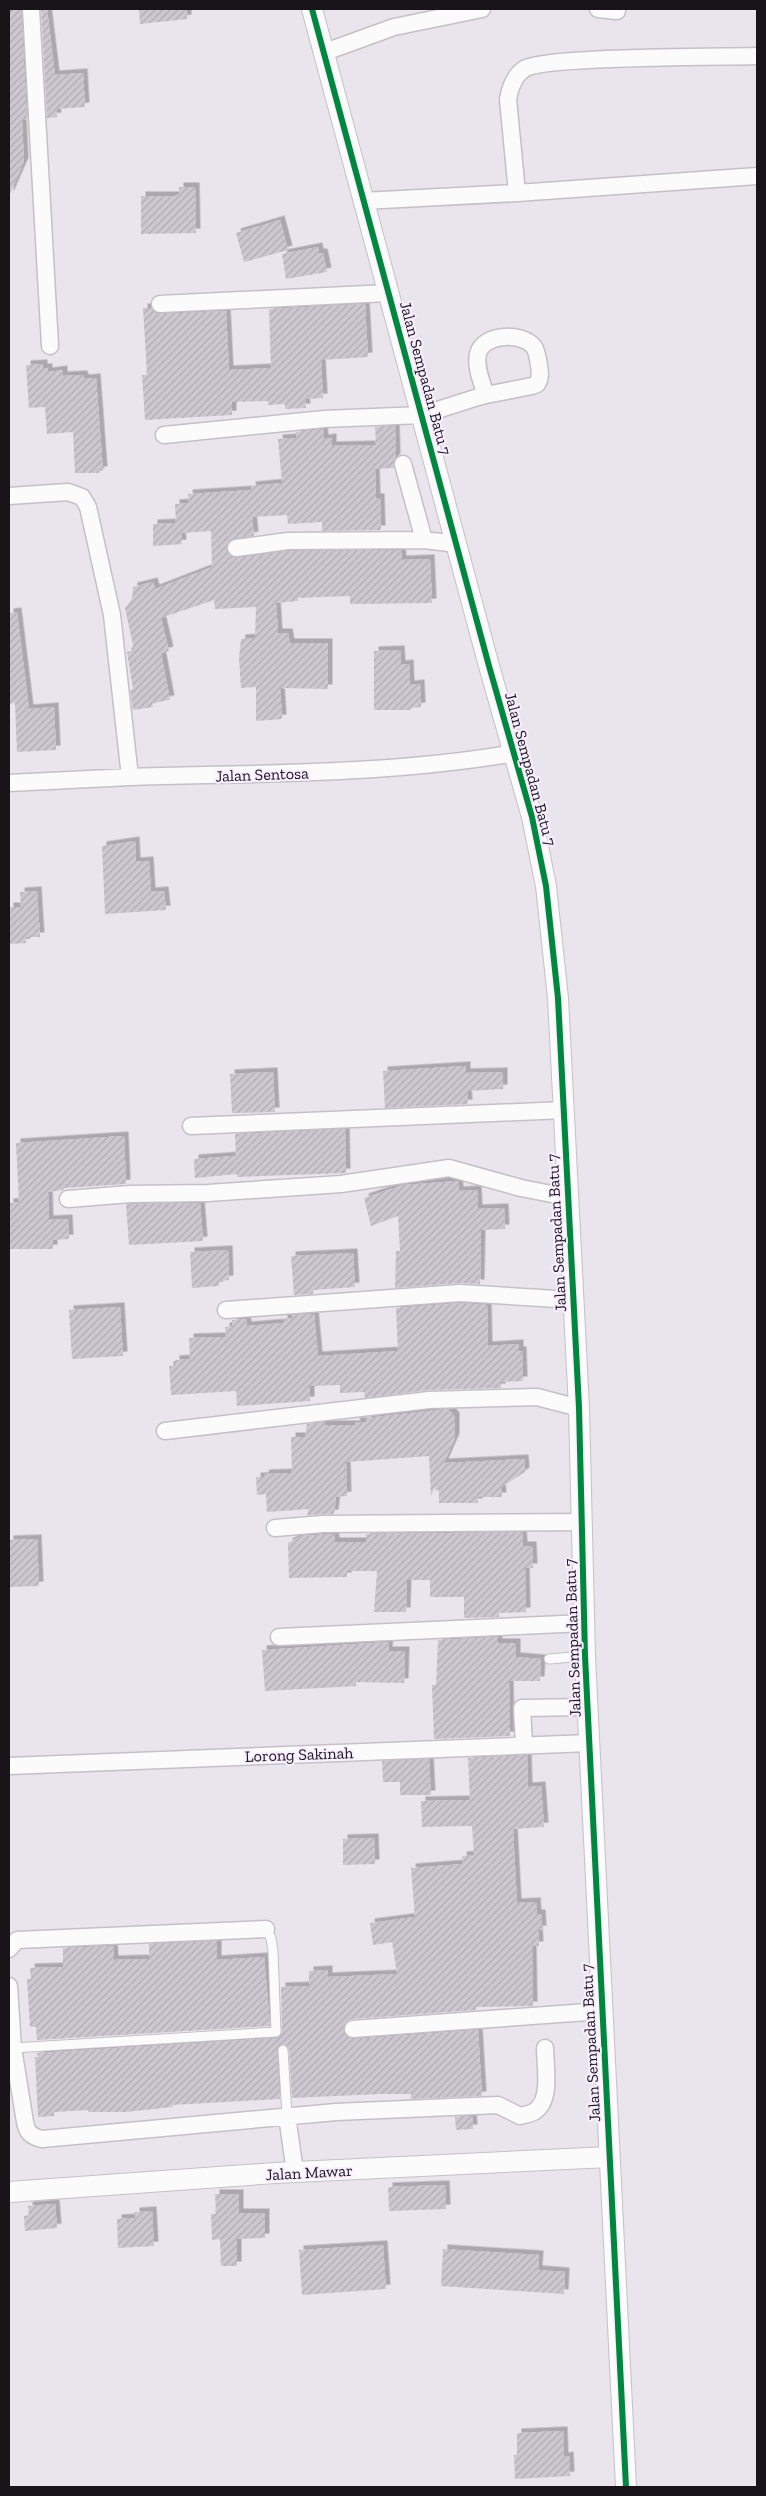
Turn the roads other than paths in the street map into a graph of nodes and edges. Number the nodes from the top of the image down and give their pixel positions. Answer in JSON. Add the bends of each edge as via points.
{"nodes":[{"id":1,"x":31,"y":9,"type":"edge"},
{"id":2,"x":312,"y":9,"type":"edge"},
{"id":3,"x":482,"y":9,"type":"edge"},
{"id":4,"x":598,"y":9,"type":"edge"},
{"id":5,"x":617,"y":11,"type":"dead end"},
{"id":6,"x":325,"y":52,"type":"junction"},
{"id":7,"x":757,"y":56,"type":"edge"},
{"id":8,"x":757,"y":176,"type":"edge"},
{"id":9,"x":517,"y":193,"type":"junction"},
{"id":10,"x":363,"y":201,"type":"junction"},
{"id":11,"x":388,"y":293,"type":"junction"},
{"id":12,"x":160,"y":304,"type":"dead end"},
{"id":13,"x":50,"y":346,"type":"dead end"},
{"id":14,"x":486,"y":395,"type":"dead end"},
{"id":15,"x":422,"y":415,"type":"junction"},
{"id":16,"x":164,"y":436,"type":"dead end"},
{"id":17,"x":403,"y":464,"type":"dead end"},
{"id":18,"x":9,"y":496,"type":"edge"},
{"id":19,"x":424,"y":540,"type":"junction"},
{"id":20,"x":458,"y":544,"type":"junction"},
{"id":21,"x":236,"y":548,"type":"dead end"},
{"id":22,"x":515,"y":752,"type":"junction"},
{"id":23,"x":130,"y":777,"type":"junction"},
{"id":24,"x":9,"y":784,"type":"edge"},
{"id":25,"x":564,"y":1110,"type":"junction"},
{"id":26,"x":191,"y":1126,"type":"dead end"},
{"id":27,"x":568,"y":1197,"type":"junction"},
{"id":28,"x":68,"y":1199,"type":"dead end"},
{"id":29,"x":574,"y":1300,"type":"junction"},
{"id":30,"x":226,"y":1310,"type":"dead end"},
{"id":31,"x":579,"y":1408,"type":"junction"},
{"id":32,"x":165,"y":1431,"type":"dead end"},
{"id":33,"x":582,"y":1522,"type":"junction"},
{"id":34,"x":275,"y":1528,"type":"dead end"},
{"id":35,"x":584,"y":1623,"type":"junction"},
{"id":36,"x":279,"y":1637,"type":"dead end"},
{"id":37,"x":585,"y":1656,"type":"junction"},
{"id":38,"x":549,"y":1659,"type":"dead end"},
{"id":39,"x":587,"y":1707,"type":"junction"},
{"id":40,"x":589,"y":1743,"type":"junction"},
{"id":41,"x":524,"y":1745,"type":"junction"},
{"id":42,"x":9,"y":1766,"type":"edge"},
{"id":43,"x":266,"y":1929,"type":"joint"},
{"id":44,"x":9,"y":1949,"type":"edge"},
{"id":45,"x":9,"y":1986,"type":"edge"},
{"id":46,"x":602,"y":2011,"type":"junction"},
{"id":47,"x":353,"y":2029,"type":"dead end"},
{"id":48,"x":13,"y":2048,"type":"junction"},
{"id":49,"x":545,"y":2048,"type":"dead end"},
{"id":50,"x":283,"y":2050,"type":"dead end"},
{"id":51,"x":288,"y":2116,"type":"junction"},
{"id":52,"x":609,"y":2156,"type":"junction"},
{"id":53,"x":295,"y":2172,"type":"junction"},
{"id":54,"x":9,"y":2192,"type":"edge"},
{"id":55,"x":626,"y":2487,"type":"edge"}],
"edges":[{"from":1,"to":13,"type":"street"},
{"from":2,"to":6,"type":"street","name":"Jalan Sempadan Batu 7"},
{"from":3,"to":6,"type":"street","via":[[394,27]]},
{"from":4,"to":5,"type":"street"},
{"from":6,"to":10,"type":"street","name":"Jalan Sempadan Batu 7"},
{"from":7,"to":9,"type":"street","via":[[572,61],[537,64],[524,69],[510,88],[508,99]]},
{"from":8,"to":9,"type":"street"},
{"from":9,"to":10,"type":"street"},
{"from":10,"to":11,"type":"street","name":"Jalan Sempadan Batu 7"},
{"from":11,"to":12,"type":"street"},
{"from":11,"to":15,"type":"street","name":"Jalan Sempadan Batu 7"},
{"from":14,"to":15,"type":"street"},
{"from":15,"to":16,"type":"street","via":[[324,419]]},
{"from":15,"to":20,"type":"street","name":"Jalan Sempadan Batu 7"},
{"from":17,"to":19,"type":"street"},
{"from":18,"to":23,"type":"street","via":[[68,492],[82,497],[88,508],[112,615]]},
{"from":19,"to":20,"type":"street"},
{"from":19,"to":21,"type":"street","via":[[288,541]]},
{"from":20,"to":22,"type":"street","name":"Jalan Sempadan Batu 7"},
{"from":22,"to":23,"type":"street","name":"Jalan Sentosa","via":[[458,762],[289,774]]},
{"from":22,"to":25,"type":"street","name":"Jalan Sempadan Batu 7","via":[[546,886],[558,998]]},
{"from":23,"to":24,"type":"street","name":"Jalan Sentosa"},
{"from":25,"to":26,"type":"street"},
{"from":25,"to":27,"type":"street","name":"Jalan Sempadan Batu 7"},
{"from":27,"to":28,"type":"street","via":[[520,1188],[449,1168],[341,1184]]},
{"from":27,"to":29,"type":"street","name":"Jalan Sempadan Batu 7"},
{"from":29,"to":30,"type":"street","via":[[460,1293]]},
{"from":29,"to":31,"type":"street","name":"Jalan Sempadan Batu 7"},
{"from":31,"to":32,"type":"street","via":[[537,1397],[429,1400]]},
{"from":31,"to":33,"type":"street","name":"Jalan Sempadan Batu 7"},
{"from":33,"to":34,"type":"street","via":[[323,1524]]},
{"from":33,"to":35,"type":"street","name":"Jalan Sempadan Batu 7"},
{"from":35,"to":36,"type":"street"},
{"from":35,"to":37,"type":"street","name":"Jalan Sempadan Batu 7"},
{"from":37,"to":38,"type":"lane"},
{"from":37,"to":39,"type":"street","name":"Jalan Sempadan Batu 7"},
{"from":39,"to":40,"type":"street","name":"Jalan Sempadan Batu 7"},
{"from":39,"to":41,"type":"street","via":[[522,1708]]},
{"from":40,"to":41,"type":"street","name":"Lorong Sakinah"},
{"from":40,"to":46,"type":"street","name":"Jalan Sempadan Batu 7"},
{"from":41,"to":42,"type":"street","name":"Lorong Sakinah"},
{"from":43,"to":44,"type":"street","via":[[18,1940]]},
{"from":43,"to":48,"type":"lane","via":[[273,1951],[276,2032]]},
{"from":45,"to":48,"type":"street"},
{"from":46,"to":47,"type":"street"},
{"from":46,"to":52,"type":"street","name":"Jalan Sempadan Batu 7"},
{"from":48,"to":51,"type":"street","via":[[25,2122],[32,2137],[54,2139]]},
{"from":49,"to":51,"type":"street","via":[[543,2102],[535,2111],[520,2116],[498,2105]]},
{"from":50,"to":51,"type":"lane"},
{"from":51,"to":53,"type":"street"},
{"from":52,"to":53,"type":"street","name":"Jalan Mawar"},
{"from":52,"to":55,"type":"street","name":"Jalan Sempadan Batu 7"},
{"from":53,"to":54,"type":"street","name":"Jalan Mawar"}]}
